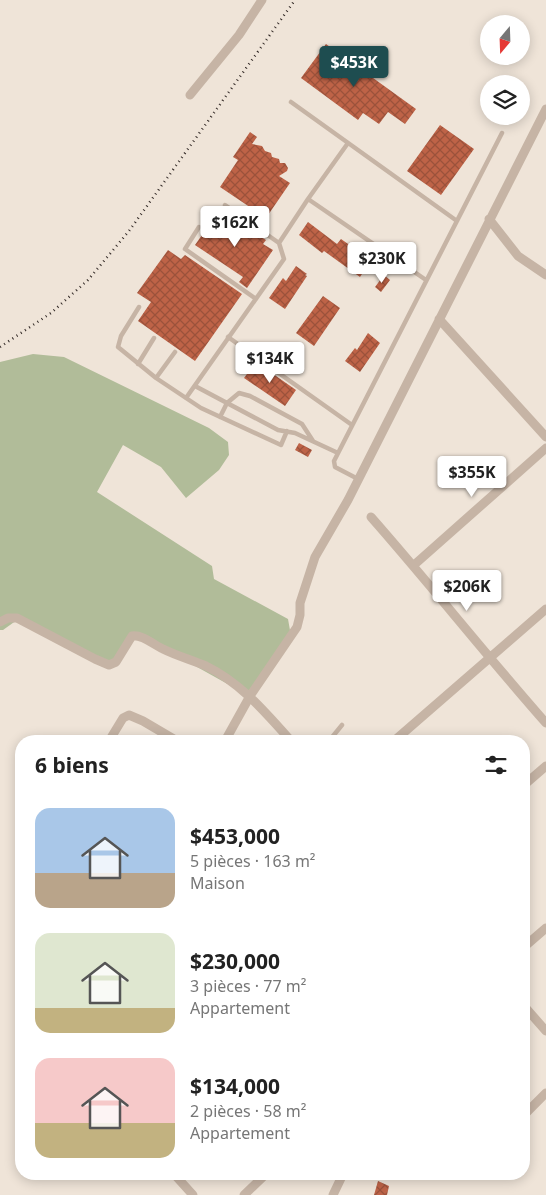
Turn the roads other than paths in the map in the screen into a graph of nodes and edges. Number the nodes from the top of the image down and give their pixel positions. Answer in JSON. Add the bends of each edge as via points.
{"nodes":[{"id":1,"x":262,"y":0,"type":"edge"},
{"id":2,"x":190,"y":95,"type":"dead end"},
{"id":3,"x":291,"y":102,"type":"dead end"},
{"id":4,"x":546,"y":109,"type":"edge"},
{"id":5,"x":502,"y":133,"type":"dead end"},
{"id":6,"x":348,"y":143,"type":"junction"},
{"id":7,"x":308,"y":199,"type":"junction"},
{"id":8,"x":225,"y":205,"type":"dead end"},
{"id":9,"x":489,"y":219,"type":"junction"},
{"id":10,"x":457,"y":221,"type":"junction"},
{"id":11,"x":199,"y":227,"type":"dead end"},
{"id":12,"x":279,"y":243,"type":"junction"},
{"id":13,"x":546,"y":275,"type":"edge"},
{"id":14,"x":426,"y":280,"type":"junction"},
{"id":15,"x":256,"y":299,"type":"junction"},
{"id":16,"x":139,"y":307,"type":"dead end"},
{"id":17,"x":439,"y":318,"type":"junction"},
{"id":18,"x":154,"y":338,"type":"dead end"},
{"id":19,"x":228,"y":338,"type":"junction"},
{"id":20,"x":175,"y":352,"type":"dead end"},
{"id":21,"x":138,"y":364,"type":"junction"},
{"id":22,"x":156,"y":378,"type":"junction"},
{"id":23,"x":194,"y":386,"type":"junction"},
{"id":24,"x":186,"y":398,"type":"junction"},
{"id":25,"x":227,"y":403,"type":"junction"},
{"id":26,"x":220,"y":417,"type":"junction"},
{"id":27,"x":352,"y":425,"type":"junction"},
{"id":28,"x":287,"y":432,"type":"junction"},
{"id":29,"x":546,"y":437,"type":"edge"},
{"id":30,"x":314,"y":442,"type":"junction"},
{"id":31,"x":546,"y":448,"type":"edge"},
{"id":32,"x":338,"y":453,"type":"junction"},
{"id":33,"x":358,"y":479,"type":"junction"},
{"id":34,"x":371,"y":517,"type":"dead end"},
{"id":35,"x":414,"y":565,"type":"junction"},
{"id":36,"x":546,"y":609,"type":"edge"},
{"id":37,"x":0,"y":622,"type":"edge"},
{"id":38,"x":488,"y":658,"type":"junction"},
{"id":39,"x":250,"y":696,"type":"junction"},
{"id":40,"x":546,"y":723,"type":"edge"},
{"id":41,"x":342,"y":725,"type":"dead end"},
{"id":42,"x":113,"y":735,"type":"edge"},
{"id":43,"x":167,"y":735,"type":"edge"},
{"id":44,"x":228,"y":735,"type":"edge"},
{"id":45,"x":286,"y":735,"type":"edge"},
{"id":46,"x":334,"y":735,"type":"edge"},
{"id":47,"x":401,"y":735,"type":"edge"},
{"id":48,"x":546,"y":766,"type":"edge"},
{"id":49,"x":530,"y":779,"type":"edge"},
{"id":50,"x":546,"y":928,"type":"edge"},
{"id":51,"x":530,"y":942,"type":"edge"},
{"id":52,"x":530,"y":1013,"type":"edge"},
{"id":53,"x":546,"y":1031,"type":"edge"},
{"id":54,"x":546,"y":1093,"type":"edge"},
{"id":55,"x":530,"y":1109,"type":"edge"},
{"id":56,"x":179,"y":1180,"type":"edge"},
{"id":57,"x":260,"y":1180,"type":"edge"},
{"id":58,"x":340,"y":1180,"type":"edge"},
{"id":59,"x":193,"y":1195,"type":"edge"},
{"id":60,"x":244,"y":1195,"type":"edge"},
{"id":61,"x":333,"y":1195,"type":"edge"}],
"edges":[{"from":1,"to":2,"type":"street","via":[[239,35]]},
{"from":3,"to":6,"type":"lane"},
{"from":4,"to":9,"type":"street"},
{"from":5,"to":10,"type":"lane"},
{"from":6,"to":7,"type":"lane"},
{"from":6,"to":10,"type":"lane"},
{"from":7,"to":12,"type":"lane"},
{"from":7,"to":14,"type":"lane"},
{"from":8,"to":12,"type":"lane"},
{"from":9,"to":13,"type":"street","via":[[518,256]]},
{"from":9,"to":17,"type":"street"},
{"from":10,"to":14,"type":"lane"},
{"from":11,"to":15,"type":"lane","via":[[185,249]]},
{"from":12,"to":15,"type":"lane","via":[[284,259]]},
{"from":14,"to":27,"type":"lane"},
{"from":15,"to":19,"type":"lane"},
{"from":16,"to":21,"type":"lane","via":[[118,347]]},
{"from":17,"to":29,"type":"street"},
{"from":17,"to":33,"type":"street"},
{"from":18,"to":21,"type":"lane"},
{"from":19,"to":23,"type":"lane"},
{"from":19,"to":27,"type":"lane"},
{"from":20,"to":22,"type":"lane"},
{"from":21,"to":22,"type":"lane"},
{"from":22,"to":24,"type":"lane"},
{"from":23,"to":24,"type":"lane"},
{"from":23,"to":25,"type":"lane"},
{"from":24,"to":26,"type":"lane"},
{"from":25,"to":26,"type":"lane"},
{"from":25,"to":28,"type":"lane"},
{"from":25,"to":30,"type":"lane","via":[[239,393],[250,396],[302,424]]},
{"from":26,"to":28,"type":"lane","via":[[281,445]]},
{"from":27,"to":32,"type":"lane"},
{"from":28,"to":30,"type":"lane"},
{"from":30,"to":32,"type":"lane"},
{"from":31,"to":35,"type":"street"},
{"from":32,"to":33,"type":"lane","via":[[335,467]]},
{"from":33,"to":39,"type":"street","via":[[315,557],[296,627]]},
{"from":34,"to":35,"type":"street"},
{"from":35,"to":38,"type":"street"},
{"from":36,"to":38,"type":"street"},
{"from":37,"to":39,"type":"street","via":[[17,618],[109,665],[116,662],[132,636],[139,636],[164,650],[207,666]]},
{"from":38,"to":40,"type":"street"},
{"from":38,"to":47,"type":"street"},
{"from":39,"to":44,"type":"street"},
{"from":39,"to":45,"type":"street"},
{"from":41,"to":46,"type":"lane"},
{"from":42,"to":43,"type":"street","via":[[123,718],[130,715]]},
{"from":48,"to":49,"type":"street"},
{"from":50,"to":51,"type":"street"},
{"from":52,"to":53,"type":"street"},
{"from":54,"to":55,"type":"street"},
{"from":56,"to":59,"type":"street"},
{"from":57,"to":60,"type":"street"},
{"from":58,"to":61,"type":"street"}]}
